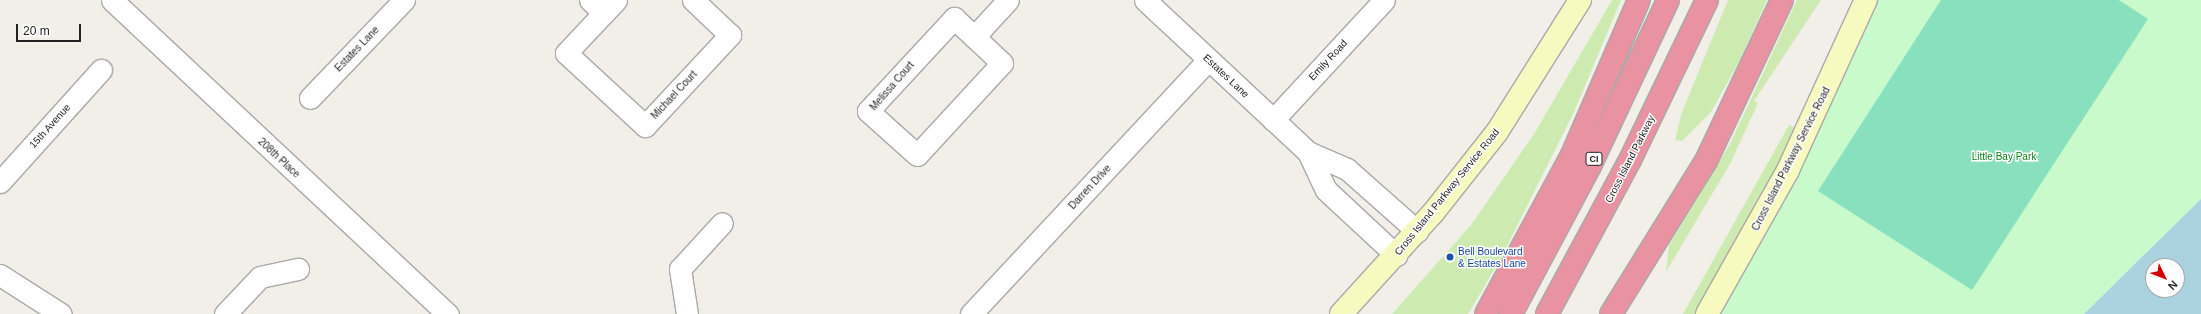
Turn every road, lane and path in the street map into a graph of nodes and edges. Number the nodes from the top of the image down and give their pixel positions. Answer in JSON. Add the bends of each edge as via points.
{"nodes":[{"id":1,"x":112,"y":0,"type":"edge"},
{"id":2,"x":404,"y":0,"type":"edge"},
{"id":3,"x":693,"y":0,"type":"edge"},
{"id":4,"x":1008,"y":0,"type":"edge"},
{"id":5,"x":1145,"y":0,"type":"edge"},
{"id":6,"x":1384,"y":0,"type":"edge"},
{"id":7,"x":1580,"y":0,"type":"edge"},
{"id":8,"x":1639,"y":0,"type":"edge"},
{"id":9,"x":1668,"y":0,"type":"edge"},
{"id":10,"x":1707,"y":0,"type":"edge"},
{"id":11,"x":1782,"y":0,"type":"edge"},
{"id":12,"x":1866,"y":0,"type":"edge"},
{"id":13,"x":604,"y":4,"type":"edge"},
{"id":14,"x":974,"y":37,"type":"junction"},
{"id":15,"x":1208,"y":60,"type":"junction"},
{"id":16,"x":101,"y":70,"type":"dead end"},
{"id":17,"x":310,"y":98,"type":"dead end"},
{"id":18,"x":1273,"y":120,"type":"junction"},
{"id":19,"x":1308,"y":152,"type":"junction"},
{"id":20,"x":0,"y":182,"type":"edge"},
{"id":21,"x":722,"y":223,"type":"dead end"},
{"id":22,"x":1417,"y":231,"type":"junction"},
{"id":23,"x":1396,"y":255,"type":"junction"},
{"id":24,"x":298,"y":269,"type":"dead end"},
{"id":25,"x":0,"y":275,"type":"edge"},
{"id":26,"x":61,"y":314,"type":"edge"},
{"id":27,"x":225,"y":314,"type":"edge"},
{"id":28,"x":448,"y":314,"type":"edge"},
{"id":29,"x":687,"y":314,"type":"edge"},
{"id":30,"x":971,"y":314,"type":"edge"},
{"id":31,"x":1341,"y":314,"type":"edge"},
{"id":32,"x":1486,"y":314,"type":"edge"},
{"id":33,"x":1511,"y":314,"type":"edge"},
{"id":34,"x":1547,"y":314,"type":"edge"},
{"id":35,"x":1611,"y":314,"type":"edge"},
{"id":36,"x":1707,"y":314,"type":"edge"}],
"edges":[{"from":1,"to":28,"type":"street","name":"208th Place"},
{"from":2,"to":17,"type":"street","name":"Estates Lane"},
{"from":3,"to":13,"type":"street","name":"Michael Court","via":[[730,35],[644,126],[566,53]]},
{"from":4,"to":14,"type":"street"},
{"from":5,"to":15,"type":"street","name":"Estates Lane"},
{"from":6,"to":18,"type":"street","name":"Emily Road"},
{"from":7,"to":22,"type":"street","name":"Cross Island Parkway Service Road","via":[[1497,132]]},
{"from":8,"to":32,"type":"highway","via":[[1570,157]]},
{"from":9,"to":33,"type":"highway","number":"CI","via":[[1590,166]]},
{"from":10,"to":34,"type":"highway","name":"Cross Island Parkway","via":[[1630,160]]},
{"from":11,"to":35,"type":"highway","via":[[1706,160]]},
{"from":12,"to":36,"type":"street","name":"Cross Island Parkway Service Road","via":[[1788,170]]},
{"from":14,"to":14,"type":"street","name":"Melissa Court","via":[[1002,63],[916,155],[868,111],[954,18]]},
{"from":15,"to":18,"type":"street","name":"Estates Lane"},
{"from":15,"to":30,"type":"street","name":"Darren Drive"},
{"from":16,"to":20,"type":"street","name":"15th Avenue"},
{"from":18,"to":19,"type":"street","name":"Estates Lane"},
{"from":19,"to":22,"type":"street","name":"Estates Lane","via":[[1347,169]]},
{"from":19,"to":23,"type":"street","name":"Estates Lane","via":[[1326,190]]},
{"from":21,"to":29,"type":"street","via":[[680,269]]},
{"from":22,"to":23,"type":"street","name":"Cross Island Parkway Service Road"},
{"from":23,"to":31,"type":"street","name":"Cross Island Parkway Service Road"},
{"from":24,"to":27,"type":"street","via":[[260,278]]},
{"from":25,"to":26,"type":"street"}]}
